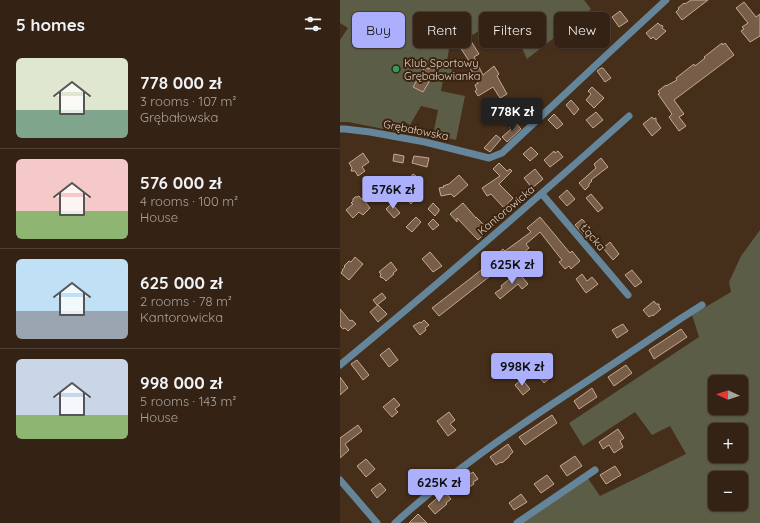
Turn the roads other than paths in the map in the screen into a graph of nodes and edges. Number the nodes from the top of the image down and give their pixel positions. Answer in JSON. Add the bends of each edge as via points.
{"nodes":[{"id":1,"x":666,"y":0,"type":"edge"},
{"id":2,"x":629,"y":116,"type":"dead end"},
{"id":3,"x":340,"y":129,"type":"edge"},
{"id":4,"x":542,"y":194,"type":"junction"},
{"id":5,"x":628,"y":295,"type":"dead end"},
{"id":6,"x":702,"y":305,"type":"dead end"},
{"id":7,"x":340,"y":365,"type":"edge"},
{"id":8,"x":595,"y":470,"type":"dead end"},
{"id":9,"x":340,"y":480,"type":"edge"},
{"id":10,"x":377,"y":523,"type":"edge"},
{"id":11,"x":395,"y":523,"type":"edge"},
{"id":12,"x":517,"y":523,"type":"edge"}],
"edges":[{"from":1,"to":3,"type":"street","name":"Grębałowska","via":[[502,153],[489,158],[425,142]]},
{"from":2,"to":4,"type":"street","name":"Kantorowicka"},
{"from":4,"to":5,"type":"street","name":"Łącka"},
{"from":4,"to":7,"type":"street","name":"Kantorowicka"},
{"from":6,"to":11,"type":"street","via":[[479,454]]},
{"from":8,"to":12,"type":"street"},
{"from":9,"to":10,"type":"street"}]}
